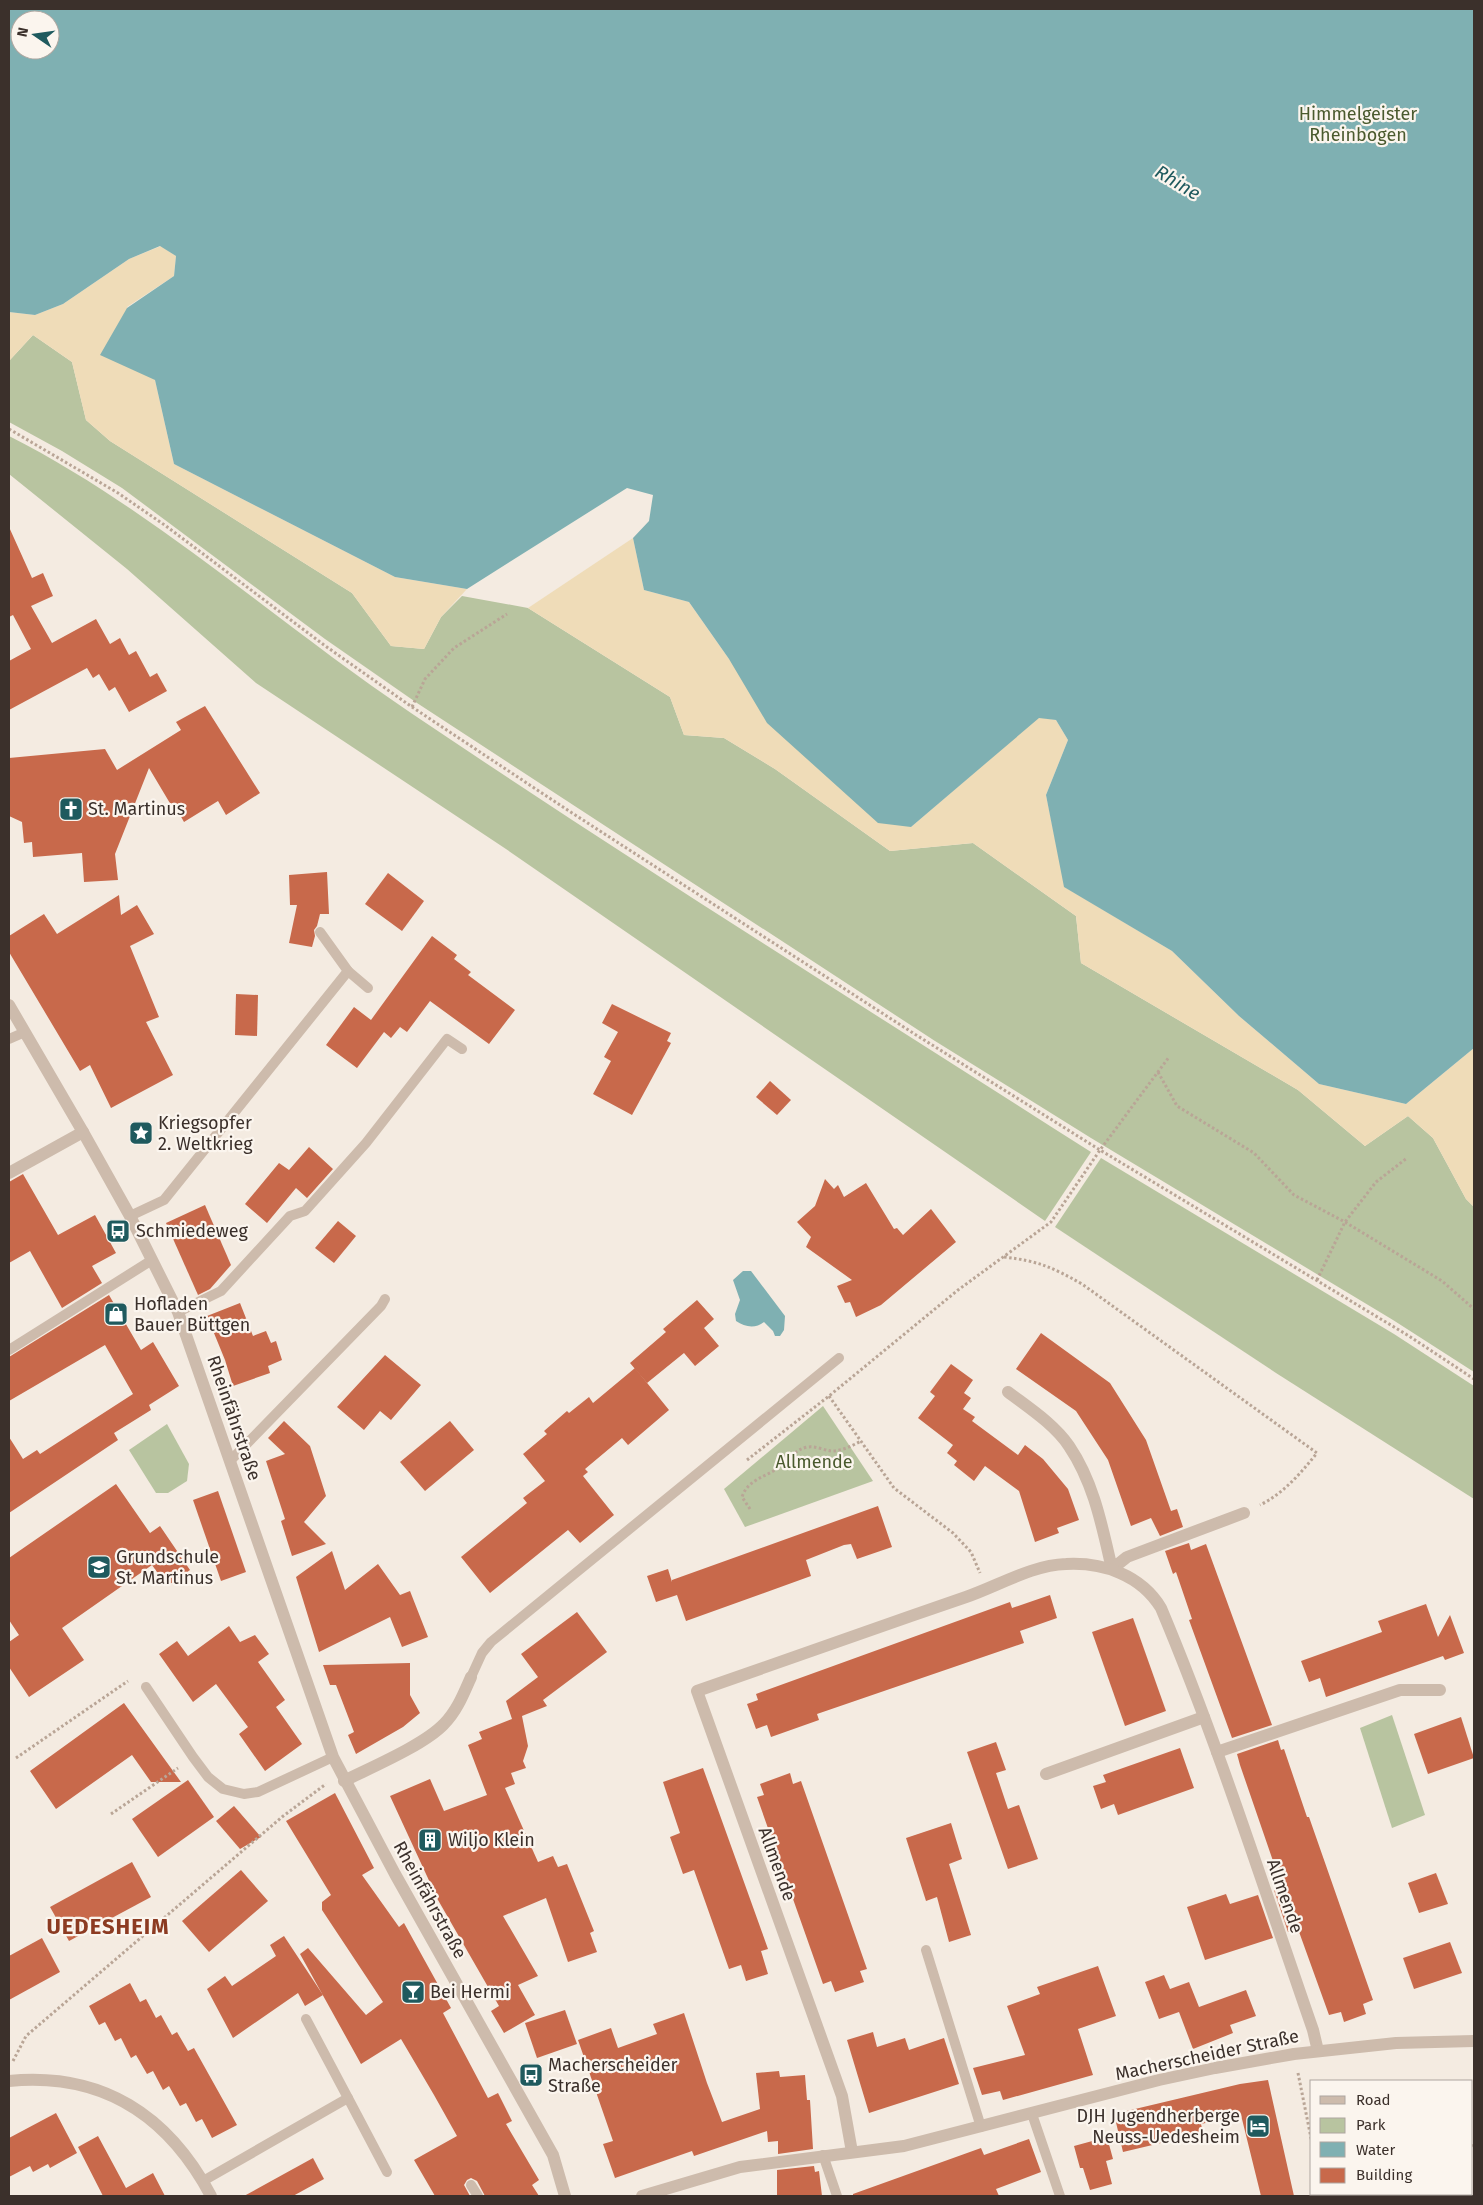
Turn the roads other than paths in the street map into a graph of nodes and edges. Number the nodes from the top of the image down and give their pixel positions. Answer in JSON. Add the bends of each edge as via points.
{"nodes":[{"id":1,"x":320,"y":932,"type":"dead end"},
{"id":2,"x":348,"y":971,"type":"junction"},
{"id":3,"x":368,"y":988,"type":"dead end"},
{"id":4,"x":9,"y":1005,"type":"edge"},
{"id":5,"x":25,"y":1032,"type":"junction"},
{"id":6,"x":9,"y":1039,"type":"edge"},
{"id":7,"x":462,"y":1049,"type":"dead end"},
{"id":8,"x":83,"y":1132,"type":"junction"},
{"id":9,"x":9,"y":1173,"type":"edge"},
{"id":10,"x":130,"y":1216,"type":"junction"},
{"id":11,"x":152,"y":1260,"type":"junction"},
{"id":12,"x":385,"y":1299,"type":"dead end"},
{"id":13,"x":178,"y":1312,"type":"junction"},
{"id":14,"x":9,"y":1350,"type":"edge"},
{"id":15,"x":840,"y":1358,"type":"dead end"},
{"id":16,"x":1008,"y":1392,"type":"dead end"},
{"id":17,"x":230,"y":1461,"type":"junction"},
{"id":18,"x":1244,"y":1514,"type":"road end"},
{"id":19,"x":1112,"y":1569,"type":"junction"},
{"id":20,"x":472,"y":1677,"type":"joint"},
{"id":21,"x":146,"y":1687,"type":"road end"},
{"id":22,"x":1440,"y":1690,"type":"dead end"},
{"id":23,"x":1204,"y":1717,"type":"junction"},
{"id":24,"x":1217,"y":1752,"type":"junction"},
{"id":25,"x":333,"y":1757,"type":"junction"},
{"id":26,"x":1046,"y":1774,"type":"dead end"},
{"id":27,"x":344,"y":1781,"type":"junction"},
{"id":28,"x":926,"y":1950,"type":"dead end"},
{"id":29,"x":306,"y":2019,"type":"dead end"},
{"id":30,"x":1474,"y":2040,"type":"edge"},
{"id":31,"x":1318,"y":2051,"type":"junction"},
{"id":32,"x":9,"y":2081,"type":"edge"},
{"id":33,"x":348,"y":2098,"type":"junction"},
{"id":34,"x":1032,"y":2114,"type":"junction"},
{"id":35,"x":981,"y":2127,"type":"junction"},
{"id":36,"x":852,"y":2152,"type":"junction"},
{"id":37,"x":823,"y":2155,"type":"junction"},
{"id":38,"x":386,"y":2172,"type":"dead end"},
{"id":39,"x":202,"y":2181,"type":"junction"},
{"id":40,"x":471,"y":2185,"type":"dead end"},
{"id":41,"x":211,"y":2196,"type":"edge"},
{"id":42,"x":478,"y":2196,"type":"edge"},
{"id":43,"x":565,"y":2196,"type":"edge"},
{"id":44,"x":642,"y":2196,"type":"edge"},
{"id":45,"x":837,"y":2196,"type":"edge"},
{"id":46,"x":1060,"y":2196,"type":"edge"}],
"edges":[{"from":1,"to":2,"type":"lane"},
{"from":2,"to":3,"type":"lane"},
{"from":2,"to":10,"type":"lane","via":[[164,1200]]},
{"from":4,"to":5,"type":"street","name":"Rheinfährstraße"},
{"from":5,"to":6,"type":"lane"},
{"from":5,"to":8,"type":"street","name":"Rheinfährstraße"},
{"from":7,"to":13,"type":"lane","via":[[447,1039],[366,1143],[305,1211],[290,1216],[221,1291]]},
{"from":8,"to":9,"type":"street"},
{"from":8,"to":10,"type":"street","name":"Rheinfährstraße"},
{"from":10,"to":11,"type":"street","name":"Rheinfährstraße"},
{"from":11,"to":13,"type":"street","name":"Rheinfährstraße"},
{"from":11,"to":14,"type":"lane"},
{"from":12,"to":17,"type":"lane"},
{"from":13,"to":17,"type":"street","name":"Rheinfährstraße"},
{"from":15,"to":20,"type":"lane","via":[[491,1642],[482,1653]]},
{"from":16,"to":19,"type":"street","via":[[1047,1422],[1068,1445],[1086,1476],[1098,1509]]},
{"from":17,"to":25,"type":"street","name":"Rheinfährstraße"},
{"from":18,"to":19,"type":"street","via":[[1127,1557]]},
{"from":19,"to":23,"type":"street","name":"Allmende","via":[[1132,1579],[1156,1600]]},
{"from":19,"to":36,"type":"street","name":"Allmende","via":[[1094,1564],[1044,1566],[985,1590],[697,1691],[842,2096]]},
{"from":20,"to":27,"type":"street","via":[[444,1724],[425,1739]]},
{"from":21,"to":25,"type":"lane","via":[[193,1757],[218,1786],[229,1792],[258,1792]]},
{"from":22,"to":24,"type":"street","via":[[1400,1690]]},
{"from":23,"to":24,"type":"street","name":"Allmende"},
{"from":23,"to":26,"type":"street"},
{"from":24,"to":31,"type":"street","name":"Allmende"},
{"from":25,"to":27,"type":"street","name":"Rheinfährstraße"},
{"from":27,"to":43,"type":"street","name":"Rheinfährstraße","via":[[552,2155]]},
{"from":28,"to":35,"type":"lane"},
{"from":29,"to":33,"type":"lane"},
{"from":30,"to":31,"type":"street","name":"Macherscheider Straße"},
{"from":31,"to":34,"type":"street","name":"Macherscheider Straße","via":[[1159,2080]]},
{"from":32,"to":39,"type":"street","via":[[42,2080],[86,2086],[128,2103],[166,2132]]},
{"from":33,"to":38,"type":"lane"},
{"from":33,"to":39,"type":"lane"},
{"from":34,"to":35,"type":"street","name":"Macherscheider Straße"},
{"from":34,"to":46,"type":"lane"},
{"from":35,"to":36,"type":"street","name":"Macherscheider Straße","via":[[904,2146]]},
{"from":36,"to":37,"type":"street","name":"Macherscheider Straße"},
{"from":37,"to":44,"type":"street","name":"Macherscheider Straße","via":[[740,2167]]},
{"from":37,"to":45,"type":"lane"},
{"from":39,"to":41,"type":"street"},
{"from":40,"to":42,"type":"lane"}]}
